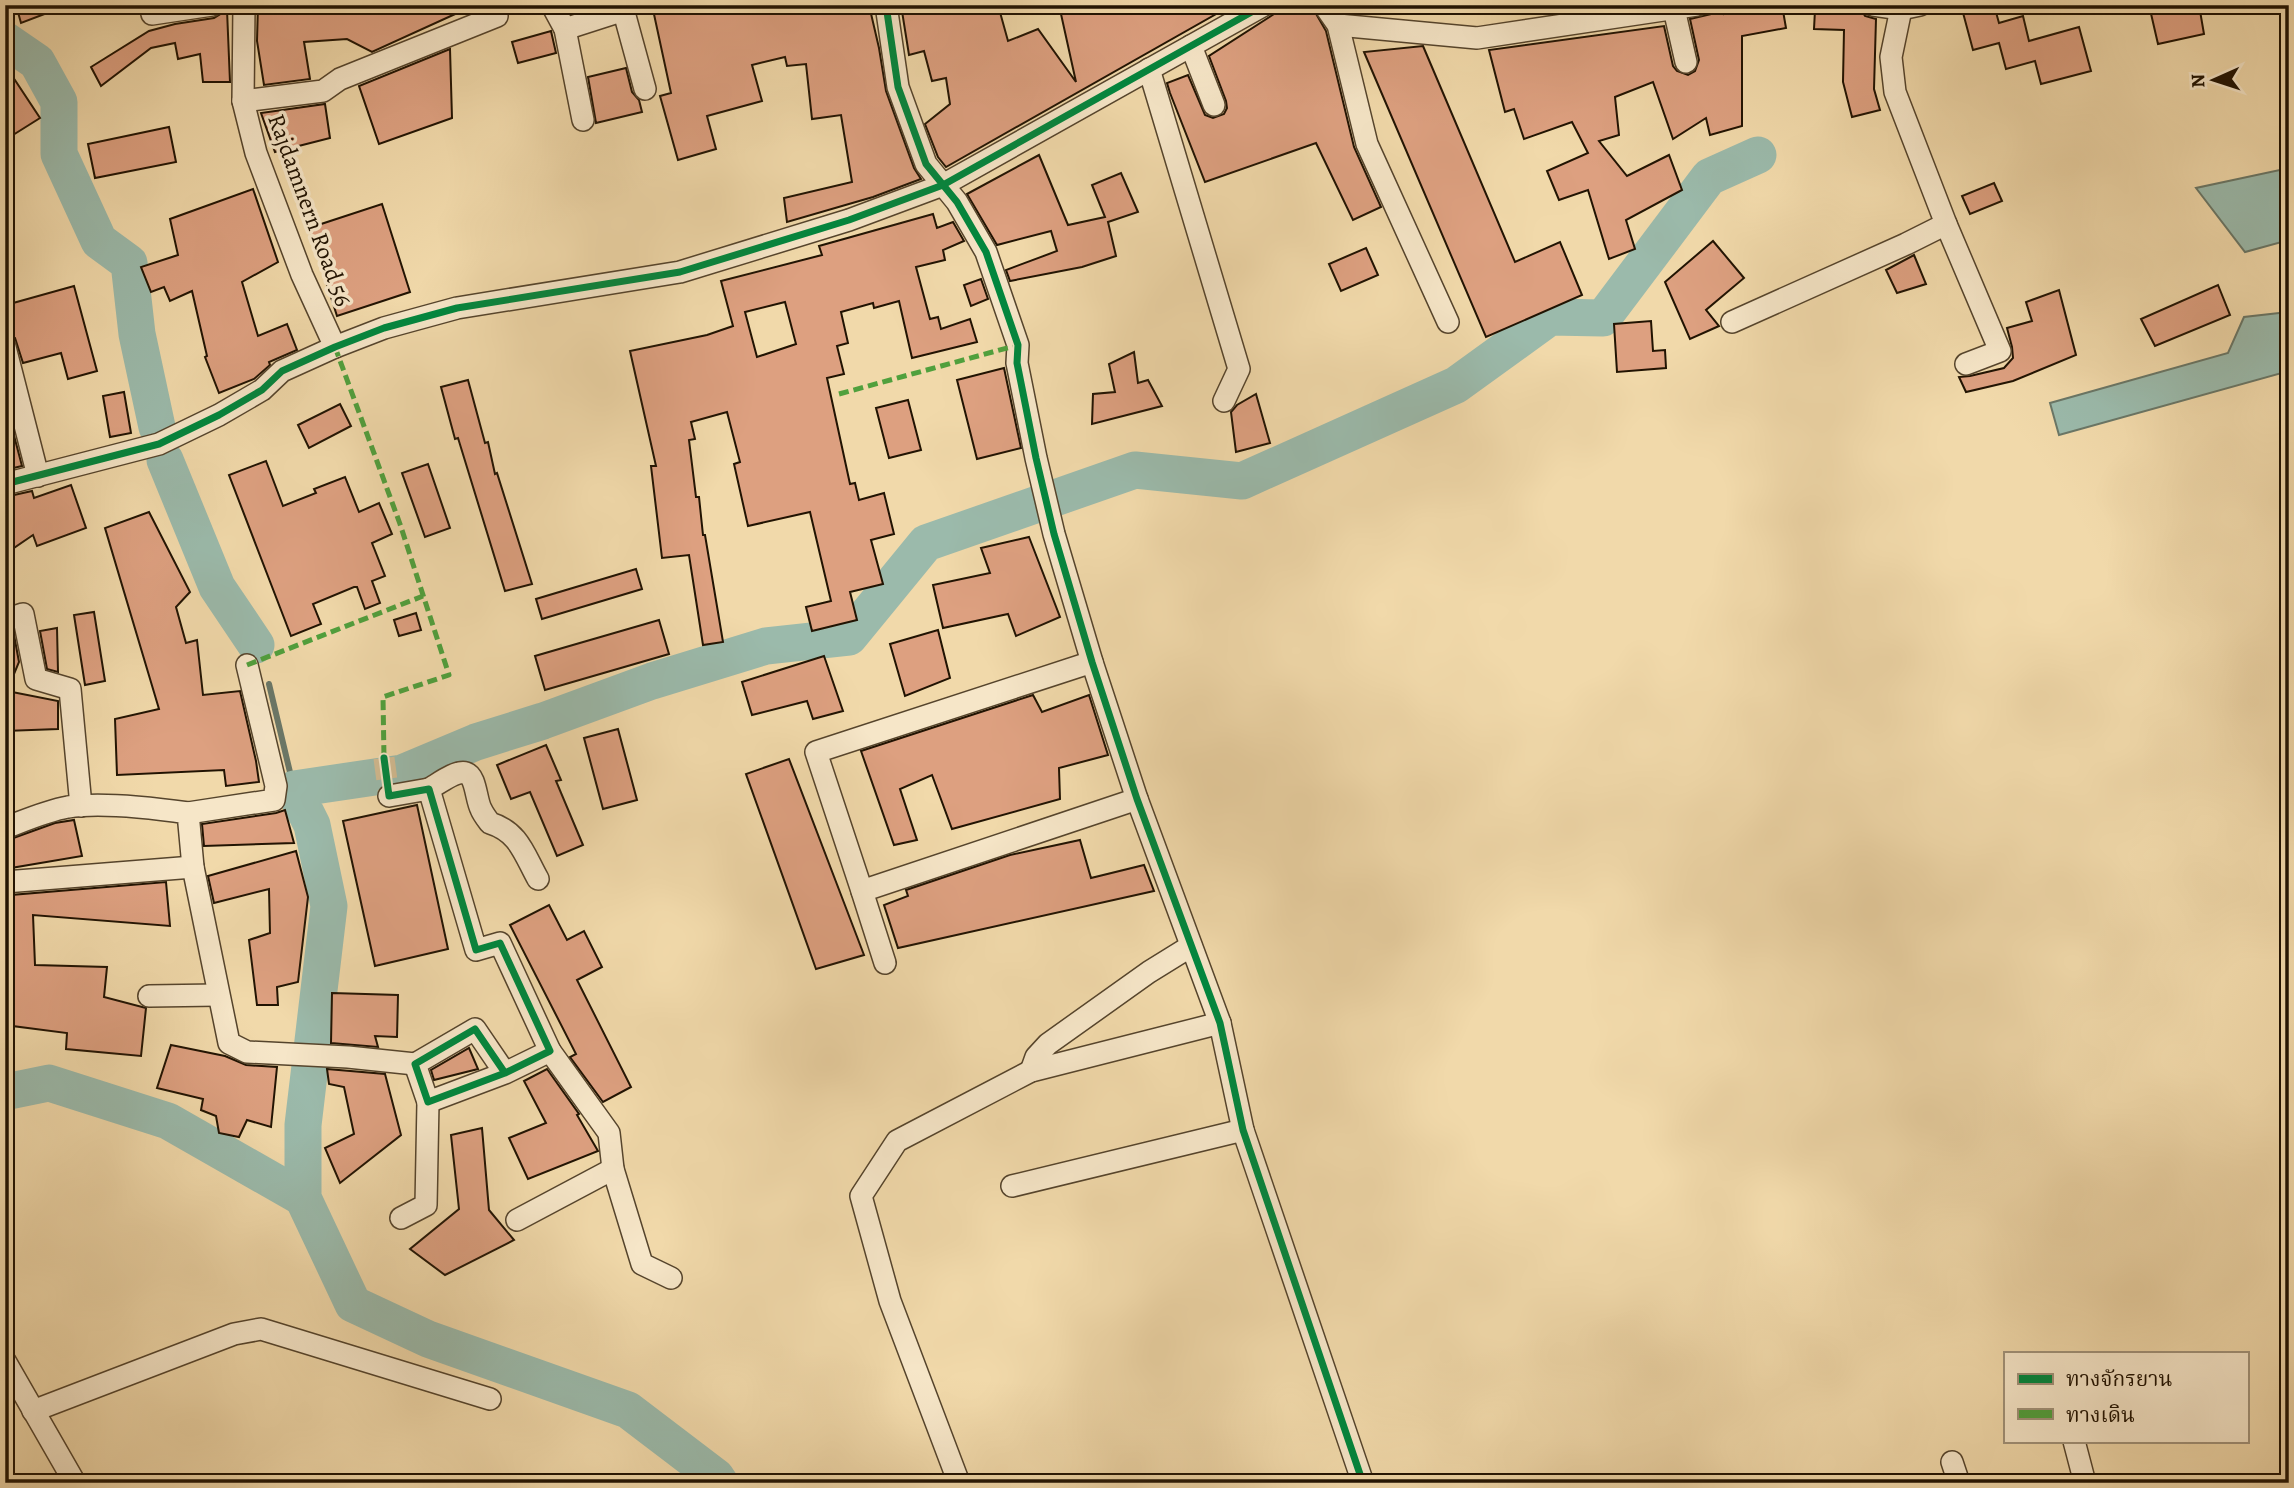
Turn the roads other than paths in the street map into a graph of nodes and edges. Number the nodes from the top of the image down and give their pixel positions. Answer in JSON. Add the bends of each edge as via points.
{"nodes":[{"id":1,"x":212,"y":5,"type":"edge"},
{"id":2,"x":244,"y":5,"type":"edge"},
{"id":3,"x":552,"y":5,"type":"edge"},
{"id":4,"x":886,"y":5,"type":"edge"},
{"id":5,"x":1265,"y":5,"type":"edge"},
{"id":6,"x":1324,"y":5,"type":"edge"},
{"id":7,"x":1697,"y":5,"type":"edge"},
{"id":8,"x":1873,"y":5,"type":"edge"},
{"id":9,"x":623,"y":7,"type":"edge"},
{"id":10,"x":1911,"y":7,"type":"edge"},
{"id":11,"x":1674,"y":9,"type":"junction"},
{"id":12,"x":152,"y":14,"type":"dead end"},
{"id":13,"x":497,"y":16,"type":"dead end"},
{"id":14,"x":1338,"y":25,"type":"junction"},
{"id":15,"x":565,"y":29,"type":"junction"},
{"id":16,"x":1191,"y":46,"type":"junction"},
{"id":17,"x":1686,"y":62,"type":"dead end"},
{"id":18,"x":1149,"y":69,"type":"junction"},
{"id":19,"x":645,"y":89,"type":"dead end"},
{"id":20,"x":243,"y":101,"type":"junction"},
{"id":21,"x":1214,"y":105,"type":"dead end"},
{"id":22,"x":583,"y":120,"type":"dead end"},
{"id":23,"x":943,"y":185,"type":"junction"},
{"id":24,"x":1945,"y":224,"type":"junction"},
{"id":25,"x":1448,"y":321,"type":"dead end"},
{"id":26,"x":1732,"y":322,"type":"dead end"},
{"id":27,"x":5,"y":347,"type":"edge"},
{"id":28,"x":335,"y":347,"type":"junction"},
{"id":29,"x":1966,"y":364,"type":"dead end"},
{"id":30,"x":1224,"y":401,"type":"dead end"},
{"id":31,"x":38,"y":476,"type":"junction"},
{"id":32,"x":5,"y":484,"type":"edge"},
{"id":33,"x":5,"y":620,"type":"edge"},
{"id":34,"x":1092,"y":662,"type":"junction"},
{"id":35,"x":247,"y":665,"type":"dead end"},
{"id":36,"x":429,"y":789,"type":"junction"},
{"id":37,"x":389,"y":796,"type":"dead end"},
{"id":38,"x":1137,"y":799,"type":"junction"},
{"id":39,"x":81,"y":806,"type":"junction"},
{"id":40,"x":188,"y":813,"type":"junction"},
{"id":41,"x":5,"y":828,"type":"edge"},
{"id":42,"x":193,"y":867,"type":"junction"},
{"id":43,"x":538,"y":879,"type":"dead end"},
{"id":44,"x":5,"y":882,"type":"edge"},
{"id":45,"x":862,"y":891,"type":"junction"},
{"id":46,"x":1191,"y":946,"type":"junction"},
{"id":47,"x":886,"y":963,"type":"dead end"},
{"id":48,"x":218,"y":995,"type":"junction"},
{"id":49,"x":149,"y":996,"type":"dead end"},
{"id":50,"x":1220,"y":1023,"type":"junction"},
{"id":51,"x":550,"y":1051,"type":"junction"},
{"id":52,"x":415,"y":1064,"type":"junction"},
{"id":53,"x":1031,"y":1070,"type":"junction"},
{"id":54,"x":505,"y":1073,"type":"junction"},
{"id":55,"x":428,"y":1102,"type":"junction"},
{"id":56,"x":1244,"y":1130,"type":"junction"},
{"id":57,"x":613,"y":1169,"type":"junction"},
{"id":58,"x":1012,"y":1186,"type":"dead end"},
{"id":59,"x":401,"y":1218,"type":"dead end"},
{"id":60,"x":517,"y":1220,"type":"dead end"},
{"id":61,"x":671,"y":1278,"type":"dead end"},
{"id":62,"x":5,"y":1361,"type":"edge"},
{"id":63,"x":490,"y":1399,"type":"dead end"},
{"id":64,"x":33,"y":1411,"type":"junction"},
{"id":65,"x":2074,"y":1442,"type":"edge"},
{"id":66,"x":1952,"y":1462,"type":"dead end"},
{"id":67,"x":75,"y":1483,"type":"edge"},
{"id":68,"x":959,"y":1483,"type":"edge"},
{"id":69,"x":1363,"y":1483,"type":"edge"},
{"id":70,"x":1959,"y":1483,"type":"edge"},
{"id":71,"x":2085,"y":1483,"type":"edge"}],
"edges":[{"from":1,"to":12,"type":"street"},
{"from":2,"to":20,"type":"street","name":"Rajdamnern Road 56"},
{"from":3,"to":15,"type":"street"},
{"from":4,"to":23,"type":"street","via":[[898,87],[926,164]]},
{"from":5,"to":16,"type":"street"},
{"from":6,"to":14,"type":"street"},
{"from":7,"to":11,"type":"street"},
{"from":8,"to":10,"type":"street"},
{"from":9,"to":15,"type":"street"},
{"from":9,"to":19,"type":"street"},
{"from":10,"to":24,"type":"street","via":[[1891,57],[1895,92]]},
{"from":11,"to":14,"type":"street","via":[[1476,38]]},
{"from":11,"to":17,"type":"street"},
{"from":13,"to":20,"type":"street","via":[[340,79],[323,91]]},
{"from":14,"to":25,"type":"street","via":[[1367,144]]},
{"from":15,"to":22,"type":"street"},
{"from":16,"to":18,"type":"street"},
{"from":16,"to":21,"type":"street"},
{"from":18,"to":23,"type":"street"},
{"from":18,"to":30,"type":"street","via":[[1239,369]]},
{"from":20,"to":28,"type":"street","name":"Rajdamnern Road 56","via":[[256,153]]},
{"from":23,"to":28,"type":"street","via":[[849,220],[680,272],[457,308]]},
{"from":23,"to":34,"type":"street","via":[[986,252],[1018,345],[1017,363],[1036,458]]},
{"from":24,"to":26,"type":"street"},
{"from":24,"to":29,"type":"street","via":[[2000,351]]},
{"from":27,"to":31,"type":"street"},
{"from":28,"to":31,"type":"street","via":[[282,371],[262,390],[159,444]]},
{"from":31,"to":32,"type":"street"},
{"from":33,"to":39,"type":"street","via":[[23,614],[36,679],[70,690]]},
{"from":34,"to":38,"type":"street"},
{"from":34,"to":45,"type":"street","via":[[816,752]]},
{"from":35,"to":40,"type":"street","via":[[276,786],[274,800]]},
{"from":36,"to":37,"type":"street"},
{"from":36,"to":43,"type":"street","via":[[468,774],[490,823],[514,835]]},
{"from":36,"to":51,"type":"street","via":[[476,950],[500,943]]},
{"from":38,"to":45,"type":"street"},
{"from":38,"to":46,"type":"street"},
{"from":39,"to":40,"type":"street"},
{"from":39,"to":41,"type":"street","via":[[42,813]]},
{"from":40,"to":42,"type":"street"},
{"from":42,"to":44,"type":"street"},
{"from":42,"to":48,"type":"street"},
{"from":45,"to":47,"type":"street"},
{"from":46,"to":50,"type":"street"},
{"from":46,"to":53,"type":"street","via":[[1048,1044]]},
{"from":48,"to":49,"type":"street"},
{"from":48,"to":52,"type":"street","via":[[229,1043],[237,1049]]},
{"from":50,"to":53,"type":"street"},
{"from":50,"to":56,"type":"street"},
{"from":51,"to":54,"type":"street"},
{"from":51,"to":57,"type":"street","via":[[609,1133]]},
{"from":52,"to":54,"type":"street","via":[[475,1029]]},
{"from":52,"to":55,"type":"street"},
{"from":53,"to":68,"type":"street","via":[[897,1141],[861,1196],[890,1301]]},
{"from":54,"to":55,"type":"street"},
{"from":55,"to":59,"type":"street","via":[[426,1205]]},
{"from":56,"to":58,"type":"street"},
{"from":56,"to":69,"type":"street"},
{"from":57,"to":60,"type":"street"},
{"from":57,"to":61,"type":"street","via":[[642,1264]]},
{"from":62,"to":64,"type":"street"},
{"from":63,"to":64,"type":"street","via":[[261,1329],[234,1334]]},
{"from":64,"to":67,"type":"street"},
{"from":65,"to":71,"type":"street"},
{"from":66,"to":70,"type":"street"}]}
